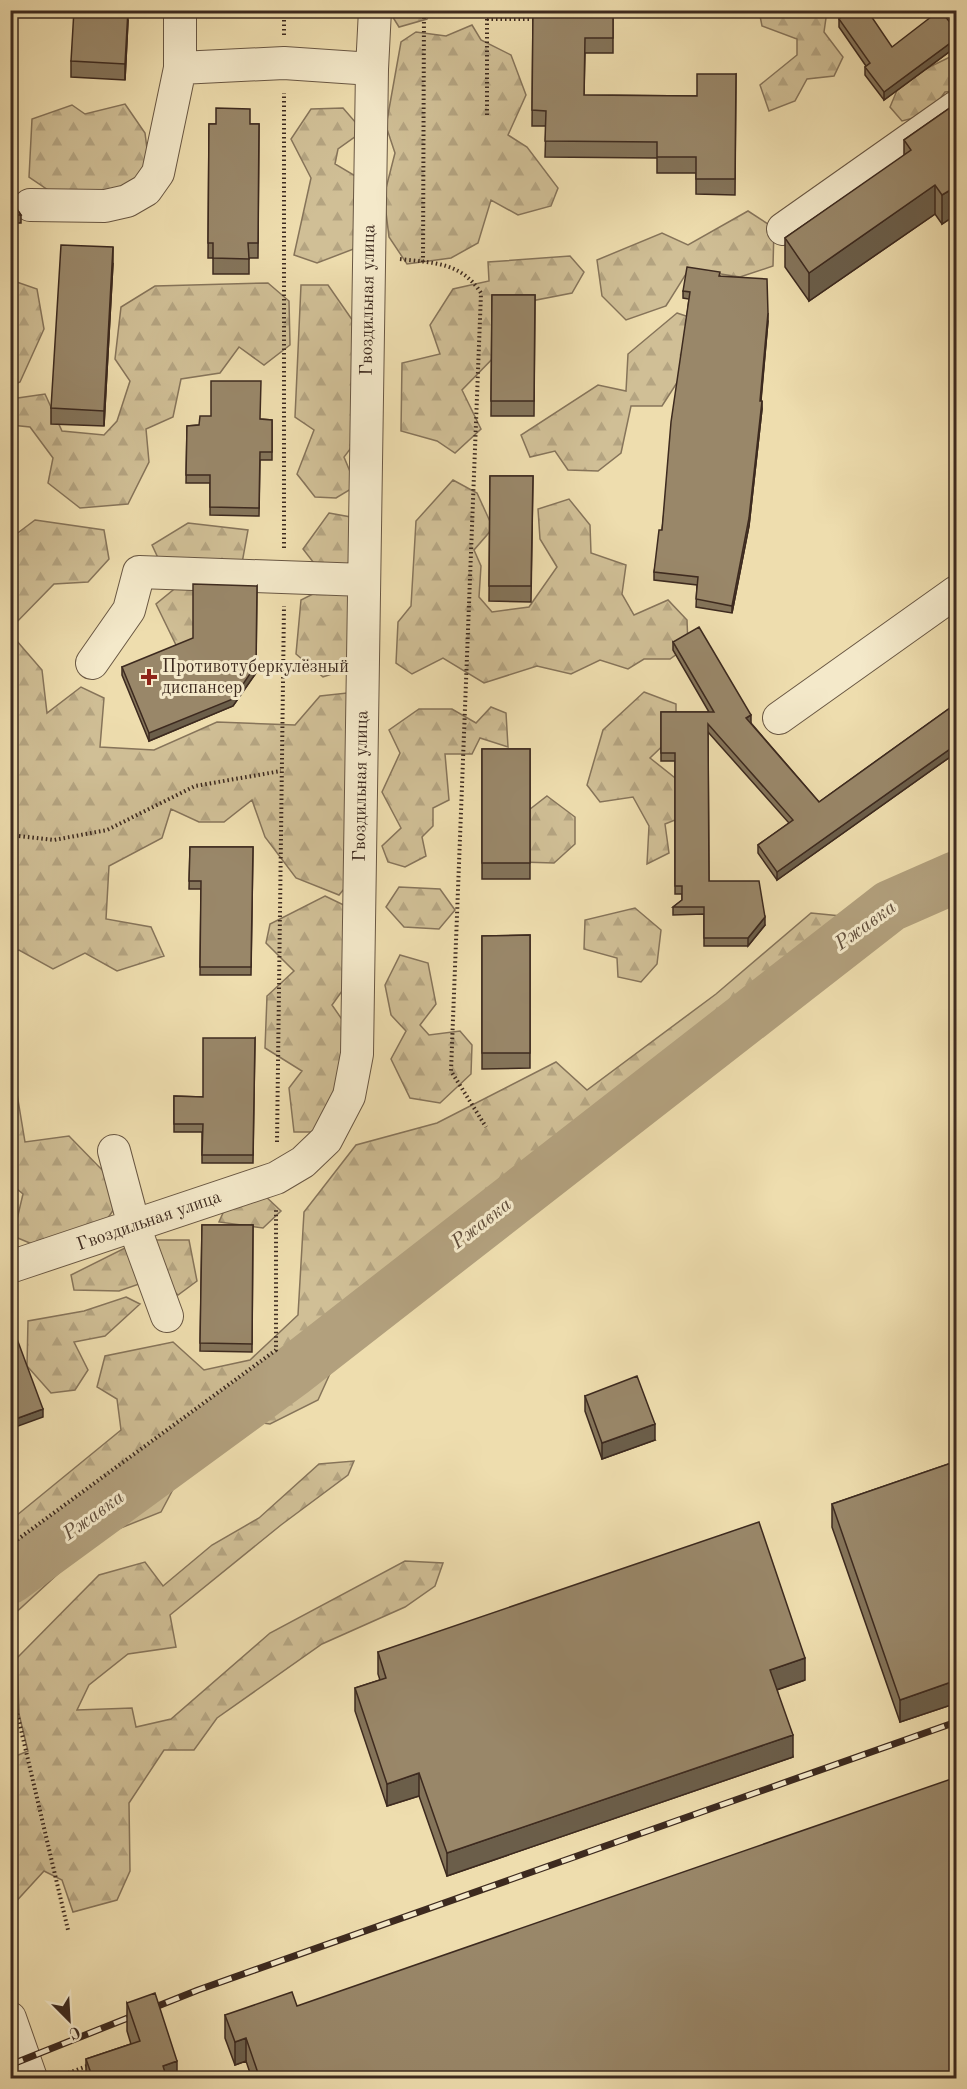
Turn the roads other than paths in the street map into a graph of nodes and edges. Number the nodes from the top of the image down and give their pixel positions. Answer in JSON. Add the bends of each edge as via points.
{"nodes":[{"id":1,"x":180,"y":10,"type":"edge"},
{"id":2,"x":375,"y":10,"type":"edge"},
{"id":3,"x":180,"y":68,"type":"junction"},
{"id":4,"x":372,"y":69,"type":"junction"},
{"id":5,"x":957,"y":107,"type":"edge"},
{"id":6,"x":30,"y":205,"type":"dead end"},
{"id":7,"x":783,"y":229,"type":"dead end"},
{"id":8,"x":364,"y":580,"type":"junction"},
{"id":9,"x":957,"y":592,"type":"edge"},
{"id":10,"x":92,"y":663,"type":"dead end"},
{"id":11,"x":779,"y":718,"type":"dead end"},
{"id":12,"x":114,"y":1151,"type":"dead end"},
{"id":13,"x":134,"y":1226,"type":"junction"},
{"id":14,"x":10,"y":1267,"type":"edge"},
{"id":15,"x":167,"y":1316,"type":"dead end"},
{"id":16,"x":10,"y":2018,"type":"edge"},
{"id":17,"x":31,"y":2079,"type":"edge"}],
"edges":[{"from":1,"to":3,"type":"street"},
{"from":2,"to":4,"type":"street","name":"Гвоздильная улица"},
{"from":3,"to":4,"type":"street","via":[[284,63]]},
{"from":3,"to":6,"type":"street","via":[[158,173],[146,190],[128,201],[105,206]]},
{"from":4,"to":8,"type":"street","name":"Гвоздильная улица"},
{"from":5,"to":7,"type":"street"},
{"from":8,"to":10,"type":"street","via":[[139,572],[129,610]]},
{"from":8,"to":13,"type":"street","name":"Гвоздильная улица","via":[[357,1054],[349,1096],[326,1140],[303,1162],[276,1178]]},
{"from":9,"to":11,"type":"street"},
{"from":12,"to":13,"type":"street"},
{"from":13,"to":14,"type":"street","name":"Гвоздильная улица"},
{"from":13,"to":15,"type":"street"},
{"from":16,"to":17,"type":"street"}]}
